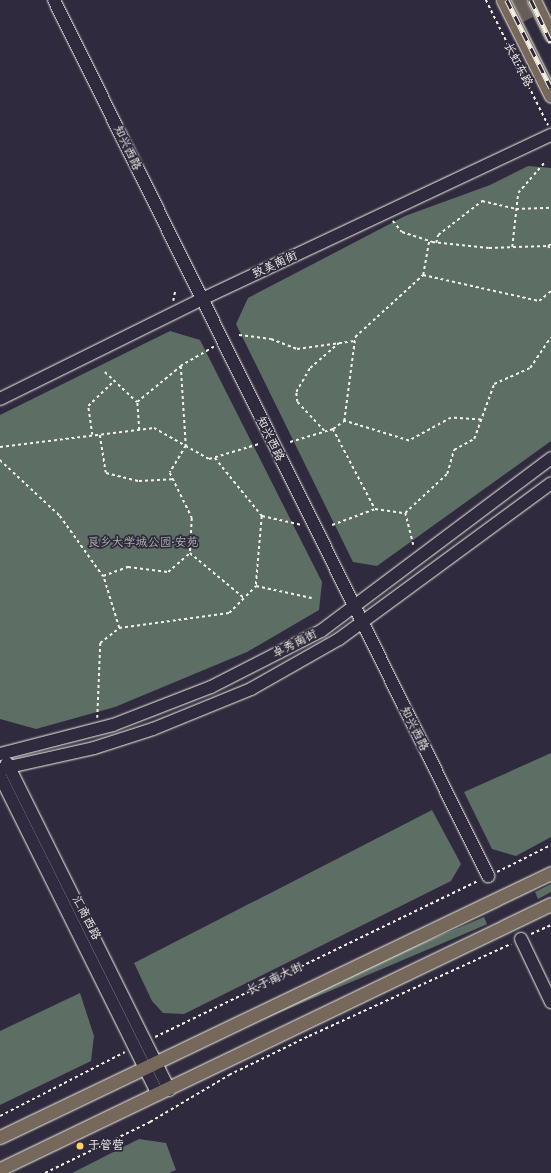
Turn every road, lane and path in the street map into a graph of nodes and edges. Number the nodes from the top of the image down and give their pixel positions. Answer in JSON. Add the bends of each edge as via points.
{"nodes":[{"id":1,"x":54,"y":0,"type":"edge"},
{"id":2,"x":486,"y":0,"type":"edge"},
{"id":3,"x":503,"y":0,"type":"edge"},
{"id":4,"x":534,"y":0,"type":"edge"},
{"id":5,"x":551,"y":35,"type":"edge"},
{"id":6,"x":551,"y":96,"type":"edge"},
{"id":7,"x":551,"y":130,"type":"edge"},
{"id":8,"x":551,"y":135,"type":"edge"},
{"id":9,"x":544,"y":163,"type":"dead end"},
{"id":10,"x":551,"y":208,"type":"edge"},
{"id":11,"x":516,"y":210,"type":"junction"},
{"id":12,"x":392,"y":220,"type":"dead end"},
{"id":13,"x":429,"y":241,"type":"junction"},
{"id":14,"x":436,"y":243,"type":"junction"},
{"id":15,"x":551,"y":244,"type":"edge"},
{"id":16,"x":548,"y":246,"type":"junction"},
{"id":17,"x":512,"y":248,"type":"junction"},
{"id":18,"x":551,"y":249,"type":"edge"},
{"id":19,"x":423,"y":274,"type":"junction"},
{"id":20,"x":551,"y":291,"type":"edge"},
{"id":21,"x":202,"y":299,"type":"junction"},
{"id":22,"x":239,"y":335,"type":"dead end"},
{"id":23,"x":551,"y":337,"type":"edge"},
{"id":24,"x":354,"y":341,"type":"junction"},
{"id":25,"x":339,"y":343,"type":"junction"},
{"id":26,"x":214,"y":347,"type":"dead end"},
{"id":27,"x":181,"y":366,"type":"junction"},
{"id":28,"x":105,"y":372,"type":"dead end"},
{"id":29,"x":114,"y":381,"type":"junction"},
{"id":30,"x":0,"y":400,"type":"edge"},
{"id":31,"x":137,"y":402,"type":"junction"},
{"id":32,"x":481,"y":420,"type":"junction"},
{"id":33,"x":344,"y":421,"type":"junction"},
{"id":34,"x":333,"y":429,"type":"junction"},
{"id":35,"x":139,"y":430,"type":"junction"},
{"id":36,"x":324,"y":432,"type":"junction"},
{"id":37,"x":100,"y":435,"type":"junction"},
{"id":38,"x":92,"y":436,"type":"junction"},
{"id":39,"x":290,"y":442,"type":"dead end"},
{"id":40,"x":259,"y":444,"type":"dead end"},
{"id":41,"x":186,"y":446,"type":"junction"},
{"id":42,"x":0,"y":447,"type":"edge"},
{"id":43,"x":215,"y":458,"type":"junction"},
{"id":44,"x":551,"y":458,"type":"edge"},
{"id":45,"x":0,"y":460,"type":"edge"},
{"id":46,"x":172,"y":479,"type":"junction"},
{"id":47,"x":551,"y":483,"type":"edge"},
{"id":48,"x":375,"y":509,"type":"junction"},
{"id":49,"x":405,"y":513,"type":"junction"},
{"id":50,"x":262,"y":516,"type":"junction"},
{"id":51,"x":302,"y":525,"type":"dead end"},
{"id":52,"x":332,"y":525,"type":"dead end"},
{"id":53,"x":413,"y":545,"type":"dead end"},
{"id":54,"x":190,"y":553,"type":"junction"},
{"id":55,"x":103,"y":576,"type":"junction"},
{"id":56,"x":256,"y":586,"type":"junction"},
{"id":57,"x":244,"y":598,"type":"junction"},
{"id":58,"x":312,"y":598,"type":"dead end"},
{"id":59,"x":352,"y":606,"type":"junction"},
{"id":60,"x":360,"y":622,"type":"junction"},
{"id":61,"x":119,"y":628,"type":"junction"},
{"id":62,"x":97,"y":718,"type":"dead end"},
{"id":63,"x":1,"y":752,"type":"edge"},
{"id":64,"x":5,"y":768,"type":"edge"},
{"id":65,"x":0,"y":776,"type":"edge"},
{"id":66,"x":551,"y":844,"type":"edge"},
{"id":67,"x":551,"y":873,"type":"edge"},
{"id":68,"x":488,"y":876,"type":"junction"},
{"id":69,"x":551,"y":904,"type":"edge"},
{"id":70,"x":551,"y":925,"type":"edge"},
{"id":71,"x":520,"y":939,"type":"junction"},
{"id":72,"x":551,"y":1002,"type":"edge"},
{"id":73,"x":146,"y":1041,"type":"junction"},
{"id":74,"x":135,"y":1047,"type":"junction"},
{"id":75,"x":151,"y":1064,"type":"junction"},
{"id":76,"x":163,"y":1092,"type":"junction"},
{"id":77,"x":0,"y":1116,"type":"edge"},
{"id":78,"x":0,"y":1137,"type":"edge"},
{"id":79,"x":0,"y":1169,"type":"edge"},
{"id":80,"x":45,"y":1173,"type":"edge"}],
"edges":[{"from":1,"to":21,"type":"street","name":"知兴西路"},
{"from":2,"to":7,"type":"path","name":"长虹东路"},
{"from":3,"to":6,"type":"main road","name":"长虹东路"},
{"from":4,"to":5,"type":"main road"},
{"from":8,"to":21,"type":"street","name":"致美南街"},
{"from":9,"to":11,"type":"path","via":[[518,193]]},
{"from":10,"to":11,"type":"path"},
{"from":11,"to":14,"type":"path","via":[[482,201],[438,235]]},
{"from":11,"to":17,"type":"path"},
{"from":12,"to":13,"type":"path","via":[[402,232]]},
{"from":13,"to":14,"type":"path"},
{"from":13,"to":19,"type":"path"},
{"from":14,"to":17,"type":"path"},
{"from":15,"to":16,"type":"path"},
{"from":16,"to":17,"type":"path"},
{"from":16,"to":18,"type":"path"},
{"from":19,"to":20,"type":"path","via":[[539,302]]},
{"from":19,"to":24,"type":"path"},
{"from":21,"to":30,"type":"street","name":"致美南街"},
{"from":21,"to":59,"type":"street","name":"知兴西路"},
{"from":22,"to":25,"type":"path","via":[[271,339],[297,349]]},
{"from":23,"to":32,"type":"path","via":[[530,368],[494,384]]},
{"from":24,"to":25,"type":"path"},
{"from":24,"to":33,"type":"path"},
{"from":25,"to":36,"type":"path","via":[[310,368],[296,392],[297,402]]},
{"from":26,"to":27,"type":"path"},
{"from":27,"to":31,"type":"path"},
{"from":27,"to":41,"type":"path"},
{"from":28,"to":29,"type":"path"},
{"from":29,"to":31,"type":"path"},
{"from":29,"to":38,"type":"path","via":[[88,406]]},
{"from":31,"to":35,"type":"path"},
{"from":32,"to":33,"type":"path","via":[[451,418],[409,442]]},
{"from":32,"to":49,"type":"path","via":[[474,439],[454,450],[447,474]]},
{"from":33,"to":34,"type":"path"},
{"from":34,"to":36,"type":"path"},
{"from":34,"to":48,"type":"path"},
{"from":35,"to":37,"type":"path"},
{"from":35,"to":41,"type":"path","via":[[154,428]]},
{"from":36,"to":39,"type":"path"},
{"from":37,"to":38,"type":"path"},
{"from":37,"to":46,"type":"path","via":[[106,473],[139,481]]},
{"from":38,"to":42,"type":"path"},
{"from":40,"to":43,"type":"path"},
{"from":41,"to":43,"type":"path","via":[[209,460]]},
{"from":41,"to":46,"type":"path","via":[[170,473]]},
{"from":43,"to":50,"type":"path"},
{"from":44,"to":59,"type":"street","name":"卓秀南街"},
{"from":45,"to":55,"type":"path","via":[[60,516]]},
{"from":46,"to":54,"type":"path","via":[[192,518]]},
{"from":47,"to":60,"type":"street","name":"卓秀南街"},
{"from":48,"to":49,"type":"path"},
{"from":48,"to":52,"type":"path"},
{"from":49,"to":53,"type":"path"},
{"from":50,"to":51,"type":"path"},
{"from":50,"to":56,"type":"path"},
{"from":54,"to":55,"type":"path","via":[[168,572],[128,567]]},
{"from":54,"to":57,"type":"path"},
{"from":55,"to":61,"type":"path"},
{"from":56,"to":57,"type":"path"},
{"from":56,"to":58,"type":"path"},
{"from":57,"to":61,"type":"path","via":[[229,613]]},
{"from":59,"to":60,"type":"street","name":"知兴西路"},
{"from":59,"to":63,"type":"street","name":"卓秀南街","via":[[321,631],[211,687],[113,725]]},
{"from":60,"to":64,"type":"street","name":"卓秀南街","via":[[340,639],[205,710],[94,748]]},
{"from":60,"to":68,"type":"street","name":"知兴西路"},
{"from":61,"to":62,"type":"path","via":[[100,643]]},
{"from":63,"to":64,"type":"street","name":"汇商西路"},
{"from":64,"to":73,"type":"street","name":"汇商西路"},
{"from":65,"to":74,"type":"street","name":"汇商西路"},
{"from":66,"to":68,"type":"path","name":"长于南大街"},
{"from":67,"to":75,"type":"main road","name":"长于南大街"},
{"from":68,"to":73,"type":"path","name":"长于南大街"},
{"from":69,"to":76,"type":"main road"},
{"from":70,"to":71,"type":"path"},
{"from":71,"to":72,"type":"street"},
{"from":71,"to":80,"type":"path","via":[[229,1075],[150,1122]]},
{"from":73,"to":75,"type":"street","name":"汇商西路"},
{"from":74,"to":75,"type":"street","name":"汇商西路"},
{"from":74,"to":77,"type":"path"},
{"from":75,"to":76,"type":"street","name":"汇商西路"},
{"from":75,"to":78,"type":"main road","name":"长于南大街"},
{"from":76,"to":79,"type":"main road"}]}
